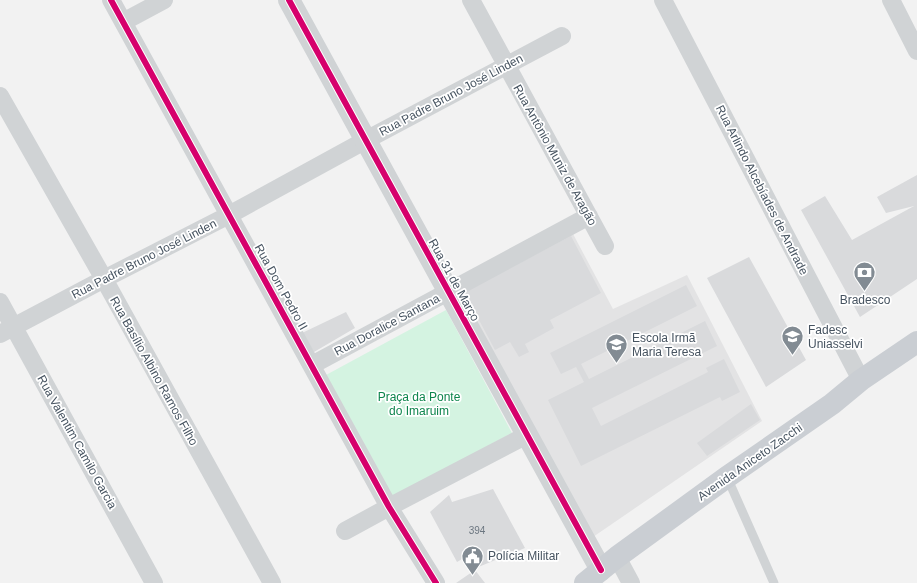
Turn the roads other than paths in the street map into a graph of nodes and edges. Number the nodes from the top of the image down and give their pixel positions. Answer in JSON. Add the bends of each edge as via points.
{"nodes":[{"id":1,"x":111,"y":0,"type":"edge"},
{"id":2,"x":164,"y":0,"type":"edge"},
{"id":3,"x":289,"y":0,"type":"edge"},
{"id":4,"x":471,"y":0,"type":"edge"},
{"id":5,"x":663,"y":0,"type":"edge"},
{"id":6,"x":891,"y":0,"type":"edge"},
{"id":7,"x":123,"y":22,"type":"junction"},
{"id":8,"x":562,"y":36,"type":"dead end"},
{"id":9,"x":917,"y":50,"type":"edge"},
{"id":10,"x":506,"y":65,"type":"junction"},
{"id":11,"x":0,"y":96,"type":"edge"},
{"id":12,"x":366,"y":140,"type":"junction"},
{"id":13,"x":229,"y":215,"type":"junction"},
{"id":14,"x":589,"y":216,"type":"junction"},
{"id":15,"x":605,"y":246,"type":"dead end"},
{"id":16,"x":104,"y":279,"type":"junction"},
{"id":17,"x":448,"y":292,"type":"junction"},
{"id":18,"x":0,"y":302,"type":"edge"},
{"id":19,"x":7,"y":330,"type":"edge"},
{"id":20,"x":917,"y":342,"type":"edge"},
{"id":21,"x":312,"y":365,"type":"junction"},
{"id":22,"x":861,"y":380,"type":"junction"},
{"id":23,"x":527,"y":435,"type":"junction"},
{"id":24,"x":727,"y":477,"type":"junction"},
{"id":25,"x":389,"y":507,"type":"junction"},
{"id":26,"x":345,"y":532,"type":"dead end"},
{"id":27,"x":601,"y":570,"type":"edge"},
{"id":28,"x":154,"y":583,"type":"edge"},
{"id":29,"x":272,"y":583,"type":"edge"},
{"id":30,"x":436,"y":583,"type":"edge"},
{"id":31,"x":631,"y":583,"type":"edge"},
{"id":32,"x":774,"y":583,"type":"edge"}],
"edges":[{"from":1,"to":7,"type":"street","name":"Rua Dom Pedro II"},
{"from":2,"to":7,"type":"street"},
{"from":3,"to":12,"type":"street","name":"Rua 31 de Março"},
{"from":4,"to":10,"type":"street","name":"Rua Antônio Muniz de Aragão"},
{"from":5,"to":22,"type":"street","name":"Rua Arlindo Alcebíades de Andrade"},
{"from":6,"to":9,"type":"street"},
{"from":7,"to":13,"type":"street","name":"Rua Dom Pedro II"},
{"from":8,"to":10,"type":"street","name":"Rua Padre Bruno José Linden"},
{"from":10,"to":12,"type":"street","name":"Rua Padre Bruno José Linden"},
{"from":10,"to":14,"type":"street","name":"Rua Antônio Muniz de Aragão"},
{"from":11,"to":16,"type":"street","name":"Rua Basílio Albino Ramos Filho"},
{"from":12,"to":13,"type":"street","name":"Rua Padre Bruno José Linden"},
{"from":12,"to":17,"type":"street","name":"Rua 31 de Março"},
{"from":13,"to":16,"type":"street","name":"Rua Padre Bruno José Linden"},
{"from":13,"to":21,"type":"street","name":"Rua Dom Pedro II"},
{"from":14,"to":15,"type":"street","name":"Rua Antônio Muniz de Aragão"},
{"from":14,"to":17,"type":"street","name":"Rua Doralice Santana"},
{"from":16,"to":19,"type":"street","name":"Rua Padre Bruno José Linden"},
{"from":16,"to":29,"type":"street","name":"Rua Basílio Albino Ramos Filho"},
{"from":17,"to":21,"type":"street","name":"Rua Doralice Santana"},
{"from":17,"to":23,"type":"street","name":"Rua 31 de Março"},
{"from":18,"to":19,"type":"street","name":"Rua Valentim Camilo Garcia"},
{"from":19,"to":28,"type":"street","name":"Rua Valentim Camilo Garcia"},
{"from":20,"to":22,"type":"main road","name":"Avenida Aniceto Zacchi"},
{"from":21,"to":25,"type":"street","name":"Rua Dom Pedro II"},
{"from":22,"to":24,"type":"main road","name":"Avenida Aniceto Zacchi","via":[[832,404]]},
{"from":23,"to":25,"type":"street"},
{"from":23,"to":27,"type":"street","name":"Rua 31 de Março"},
{"from":24,"to":27,"type":"main road","name":"Avenida Aniceto Zacchi"},
{"from":24,"to":32,"type":"lane"},
{"from":25,"to":26,"type":"street"},
{"from":25,"to":30,"type":"street","name":"Rua Dom Pedro II"},
{"from":27,"to":31,"type":"street"}]}
